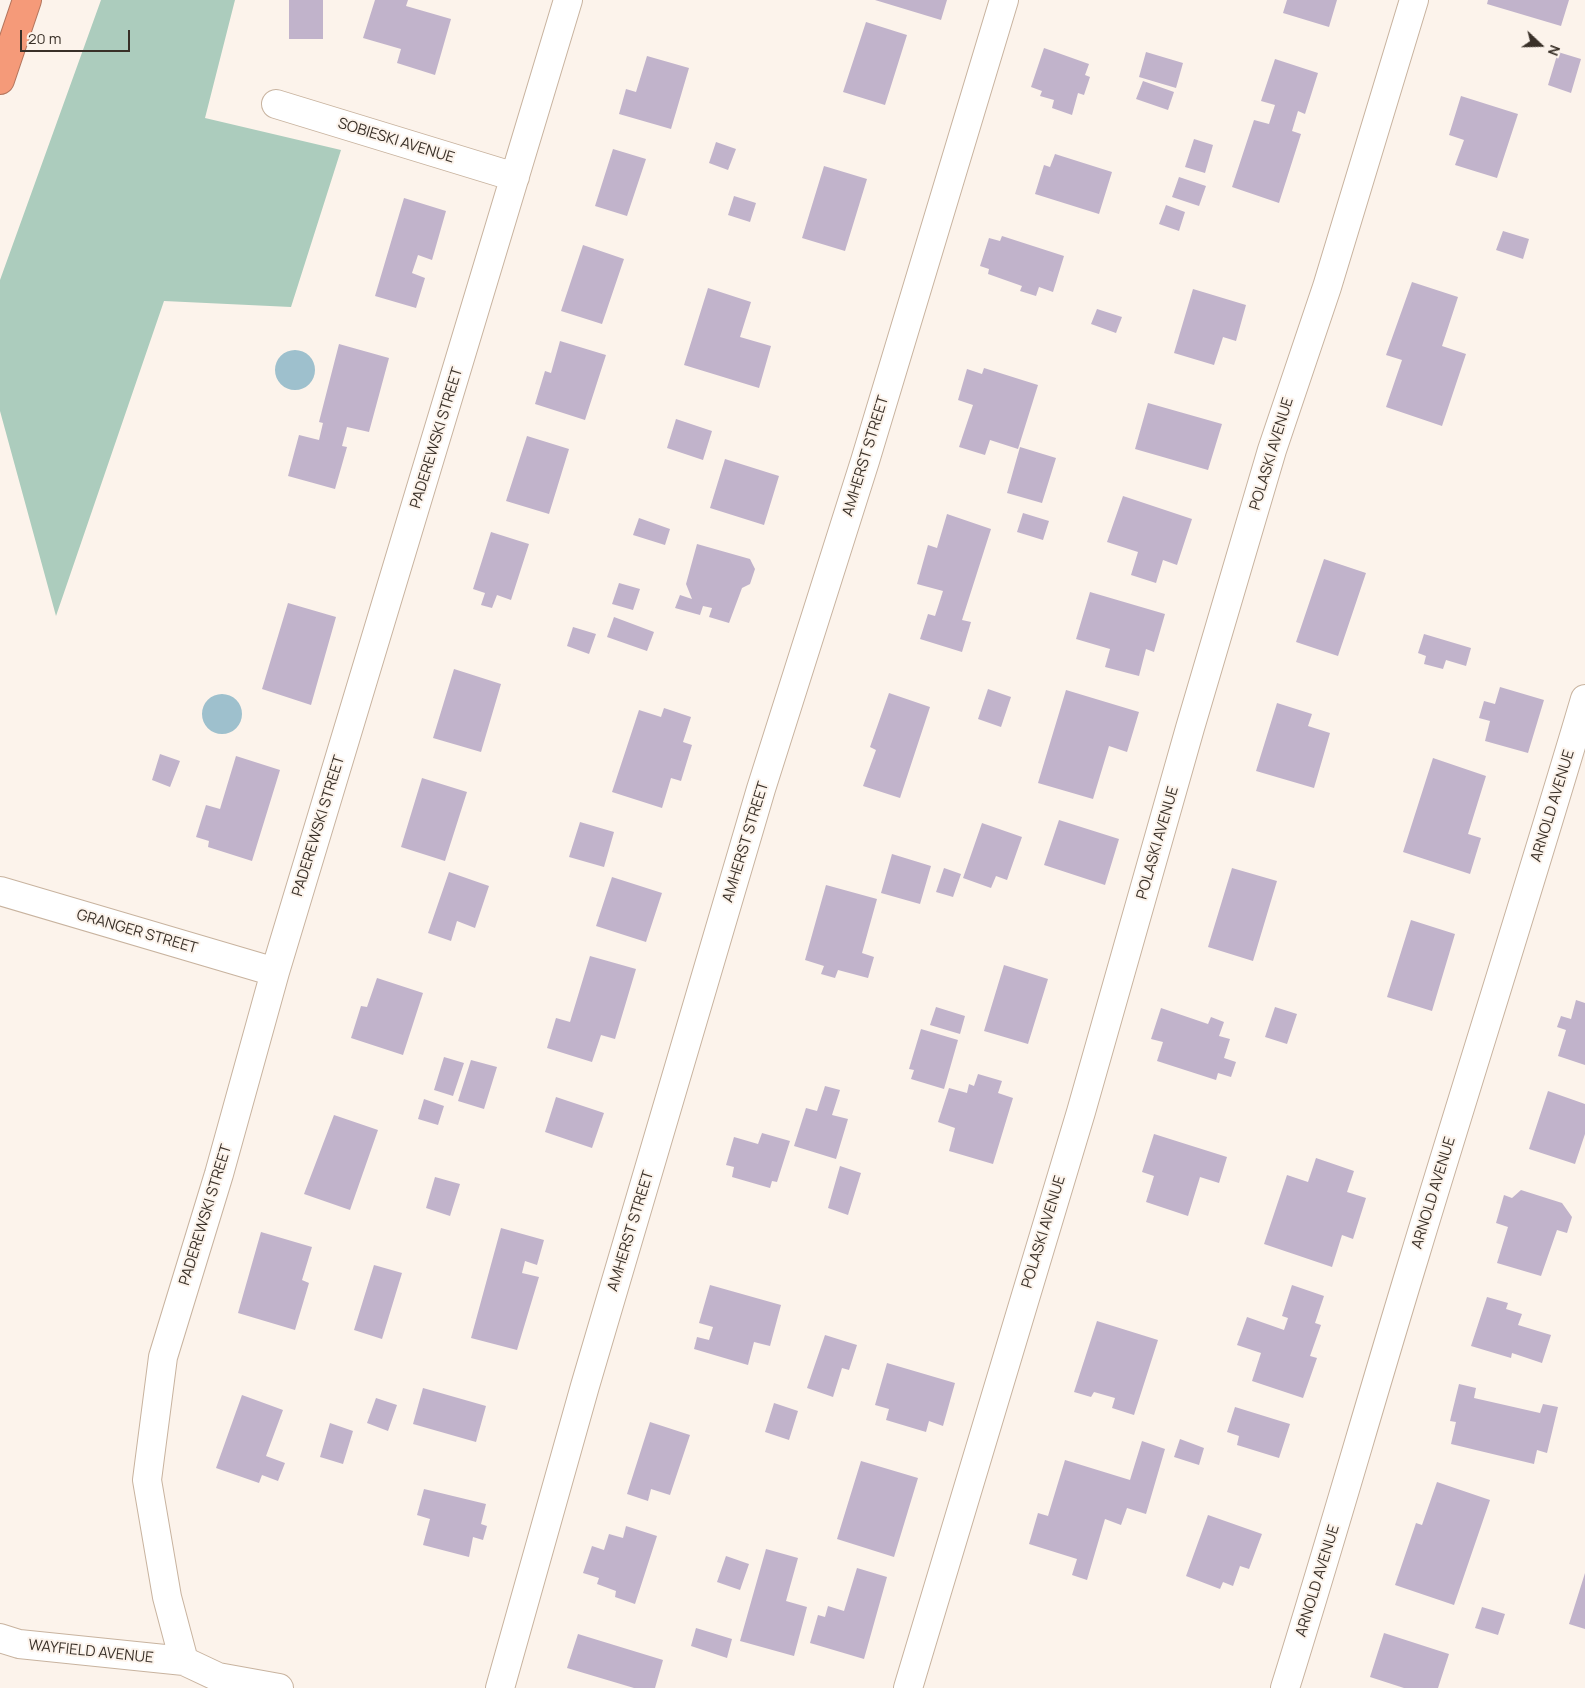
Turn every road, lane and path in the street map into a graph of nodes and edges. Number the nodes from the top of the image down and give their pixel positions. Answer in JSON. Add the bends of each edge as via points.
{"nodes":[{"id":1,"x":27,"y":0,"type":"edge"},
{"id":2,"x":568,"y":0,"type":"edge"},
{"id":3,"x":1004,"y":0,"type":"edge"},
{"id":4,"x":1414,"y":0,"type":"edge"},
{"id":5,"x":0,"y":80,"type":"edge"},
{"id":6,"x":276,"y":104,"type":"dead end"},
{"id":7,"x":515,"y":177,"type":"junction"},
{"id":8,"x":1585,"y":699,"type":"edge"},
{"id":9,"x":0,"y":891,"type":"edge"},
{"id":10,"x":274,"y":972,"type":"junction"},
{"id":11,"x":0,"y":1638,"type":"edge"},
{"id":12,"x":184,"y":1661,"type":"junction"},
{"id":13,"x":279,"y":1688,"type":"edge"},
{"id":14,"x":500,"y":1688,"type":"edge"},
{"id":15,"x":908,"y":1688,"type":"edge"},
{"id":16,"x":1286,"y":1688,"type":"edge"}],
"edges":[{"from":1,"to":5,"type":"highway"},
{"from":2,"to":7,"type":"street","name":"PADEREWSKI STREET"},
{"from":3,"to":14,"type":"street","name":"AMHERST STREET","via":[[865,461],[761,789],[585,1386]]},
{"from":4,"to":15,"type":"street","name":"POLASKI AVENUE","via":[[1327,287],[1269,460],[1083,1103]]},
{"from":6,"to":7,"type":"street","name":"SOBIESKI AVENUE"},
{"from":7,"to":10,"type":"street","name":"PADEREWSKI STREET"},
{"from":8,"to":16,"type":"street","name":"ARNOLD AVENUE"},
{"from":9,"to":10,"type":"street","name":"GRANGER STREET"},
{"from":10,"to":12,"type":"street","name":"PADEREWSKI STREET","via":[[219,1174],[163,1357],[148,1470],[147,1480],[168,1597]]},
{"from":11,"to":12,"type":"street","name":"WAYFIELD AVENUE","via":[[19,1644]]},
{"from":12,"to":13,"type":"street","name":"WAYFIELD AVENUE","via":[[218,1677]]}]}
